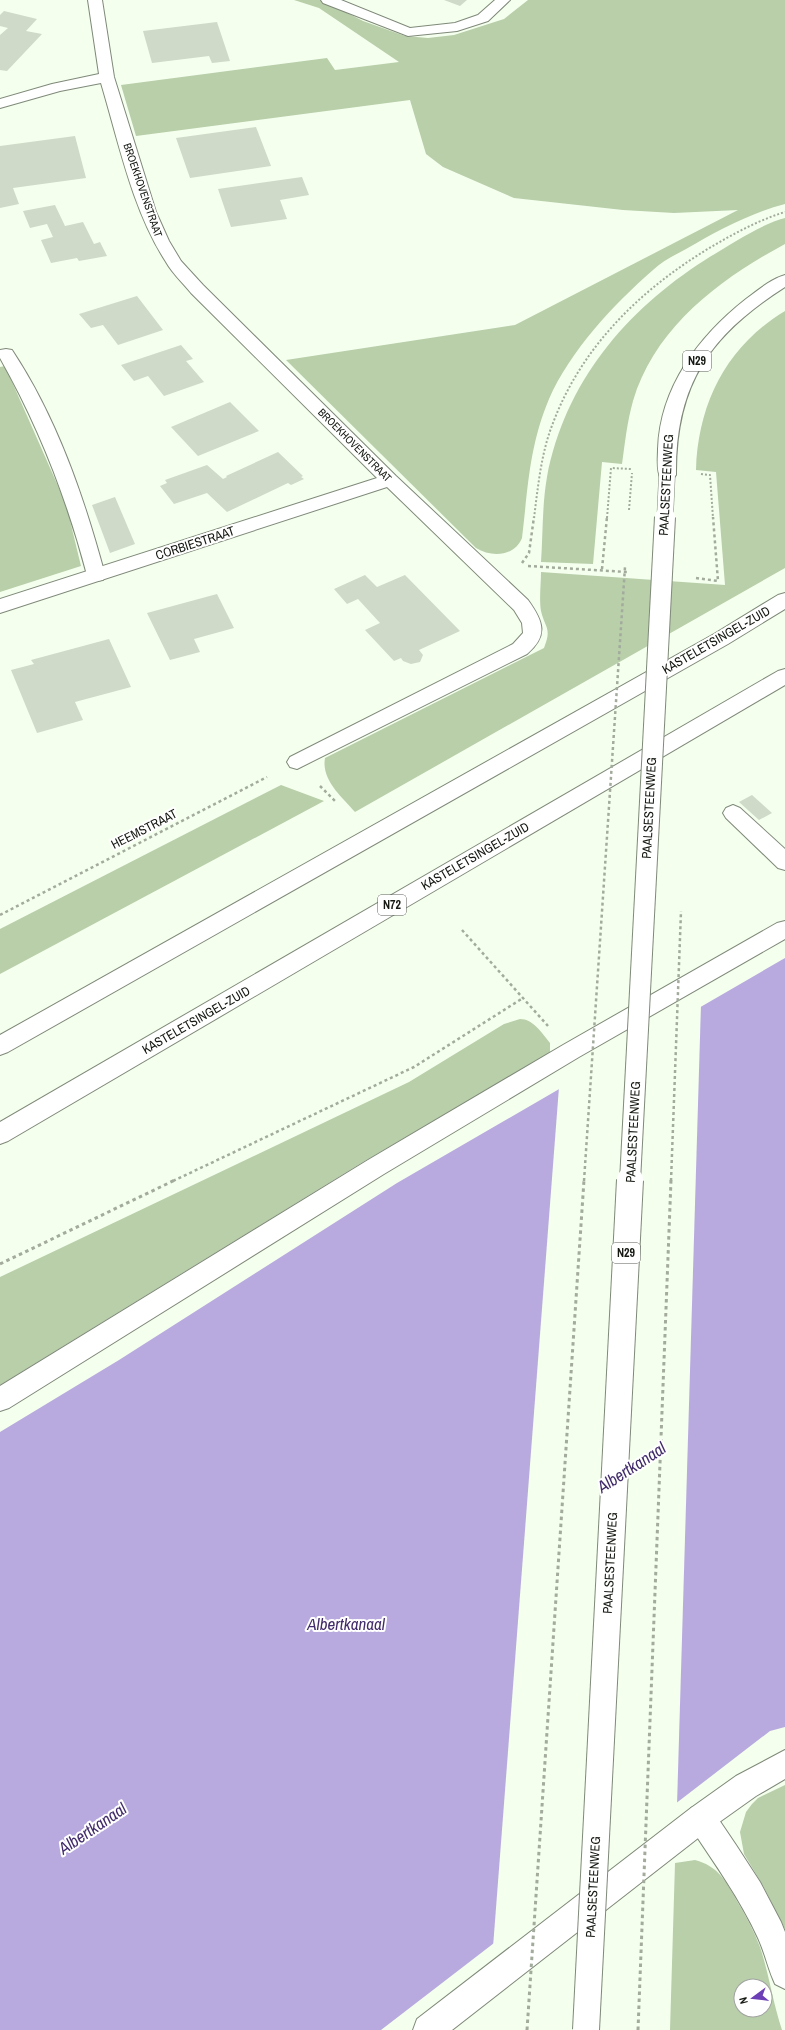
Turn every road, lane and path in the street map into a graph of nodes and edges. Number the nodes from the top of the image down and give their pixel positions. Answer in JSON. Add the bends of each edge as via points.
{"nodes":[{"id":1,"x":95,"y":0,"type":"edge"},
{"id":2,"x":328,"y":0,"type":"edge"},
{"id":3,"x":503,"y":0,"type":"edge"},
{"id":4,"x":107,"y":77,"type":"junction"},
{"id":5,"x":0,"y":104,"type":"edge"},
{"id":6,"x":785,"y":212,"type":"edge"},
{"id":7,"x":785,"y":280,"type":"edge"},
{"id":8,"x":6,"y":354,"type":"dead end"},
{"id":9,"x":631,"y":469,"type":"dead end"},
{"id":10,"x":632,"y":473,"type":"dead end"},
{"id":11,"x":698,"y":474,"type":"dead end"},
{"id":12,"x":390,"y":480,"type":"junction"},
{"id":13,"x":629,"y":512,"type":"dead end"},
{"id":14,"x":626,"y":560,"type":"dead end"},
{"id":15,"x":718,"y":567,"type":"dead end"},
{"id":16,"x":602,"y":569,"type":"dead end"},
{"id":17,"x":694,"y":573,"type":"dead end"},
{"id":18,"x":96,"y":575,"type":"junction"},
{"id":19,"x":694,"y":581,"type":"dead end"},
{"id":20,"x":504,"y":589,"type":"junction"},
{"id":21,"x":785,"y":600,"type":"edge"},
{"id":22,"x":0,"y":606,"type":"edge"},
{"id":23,"x":785,"y":676,"type":"edge"},
{"id":24,"x":297,"y":762,"type":"joint"},
{"id":25,"x":733,"y":813,"type":"dead end"},
{"id":26,"x":785,"y":862,"type":"edge"},
{"id":27,"x":681,"y":907,"type":"dead end"},
{"id":28,"x":0,"y":915,"type":"edge"},
{"id":29,"x":785,"y":929,"type":"edge"},
{"id":30,"x":462,"y":930,"type":"dead end"},
{"id":31,"x":0,"y":1046,"type":"edge"},
{"id":32,"x":0,"y":1134,"type":"edge"},
{"id":33,"x":0,"y":1264,"type":"edge"},
{"id":34,"x":0,"y":1400,"type":"edge"},
{"id":35,"x":785,"y":1764,"type":"edge"},
{"id":36,"x":702,"y":1818,"type":"junction"},
{"id":37,"x":785,"y":1974,"type":"edge"},
{"id":38,"x":428,"y":2030,"type":"edge"},
{"id":39,"x":527,"y":2030,"type":"edge"},
{"id":40,"x":586,"y":2030,"type":"edge"},
{"id":41,"x":638,"y":2030,"type":"edge"}],
"edges":[{"from":1,"to":4,"type":"main road","name":"BROEKHOVENSTRAAT"},
{"from":2,"to":3,"type":"main road","via":[[408,32],[457,27],[483,18]]},
{"from":4,"to":5,"type":"main road","via":[[57,87]]},
{"from":4,"to":12,"type":"main road","name":"BROEKHOVENSTRAAT","via":[[148,212],[174,263],[197,289]]},
{"from":6,"to":20,"type":"path","via":[[739,232],[703,252],[670,275],[633,304],[596,348],[573,382],[553,424],[541,469],[529,553]]},
{"from":7,"to":40,"type":"main road","name":"PAALSESTEENWEG","number":"N29","bridge":true,"via":[[736,315],[708,345],[686,376],[674,407],[668,437]]},
{"from":8,"to":18,"type":"main road","via":[[25,387],[65,478],[85,532]]},
{"from":9,"to":16,"type":"path","via":[[611,468]]},
{"from":10,"to":13,"type":"path","bridge":true},
{"from":11,"to":15,"type":"path","via":[[710,475]]},
{"from":12,"to":18,"type":"main road","name":"CORBIESTRAAT"},
{"from":12,"to":20,"type":"main road","name":"BROEKHOVENSTRAAT"},
{"from":14,"to":39,"type":"path","bridge":true},
{"from":17,"to":19,"type":"path"},
{"from":18,"to":22,"type":"main road","name":"CORBIESTRAAT"},
{"from":20,"to":24,"type":"main road","name":"BROEKHOVENSTRAAT","via":[[521,605],[531,621],[532,636],[526,645]]},
{"from":21,"to":31,"type":"main road","name":"KASTELETSINGEL-ZUID","via":[[721,639]]},
{"from":23,"to":32,"type":"main road","name":"KASTELETSINGEL-ZUID","number":"N72"},
{"from":24,"to":28,"type":"path","name":"HEEMSTRAAT"},
{"from":25,"to":26,"type":"main road"},
{"from":27,"to":41,"type":"path","bridge":true},
{"from":29,"to":34,"type":"main road","via":[[376,1166]]},
{"from":30,"to":33,"type":"path","via":[[523,998],[414,1067]]},
{"from":35,"to":36,"type":"main road","via":[[746,1786]]},
{"from":36,"to":37,"type":"main road","via":[[747,1886],[772,1935]]},
{"from":36,"to":38,"type":"main road"}]}
